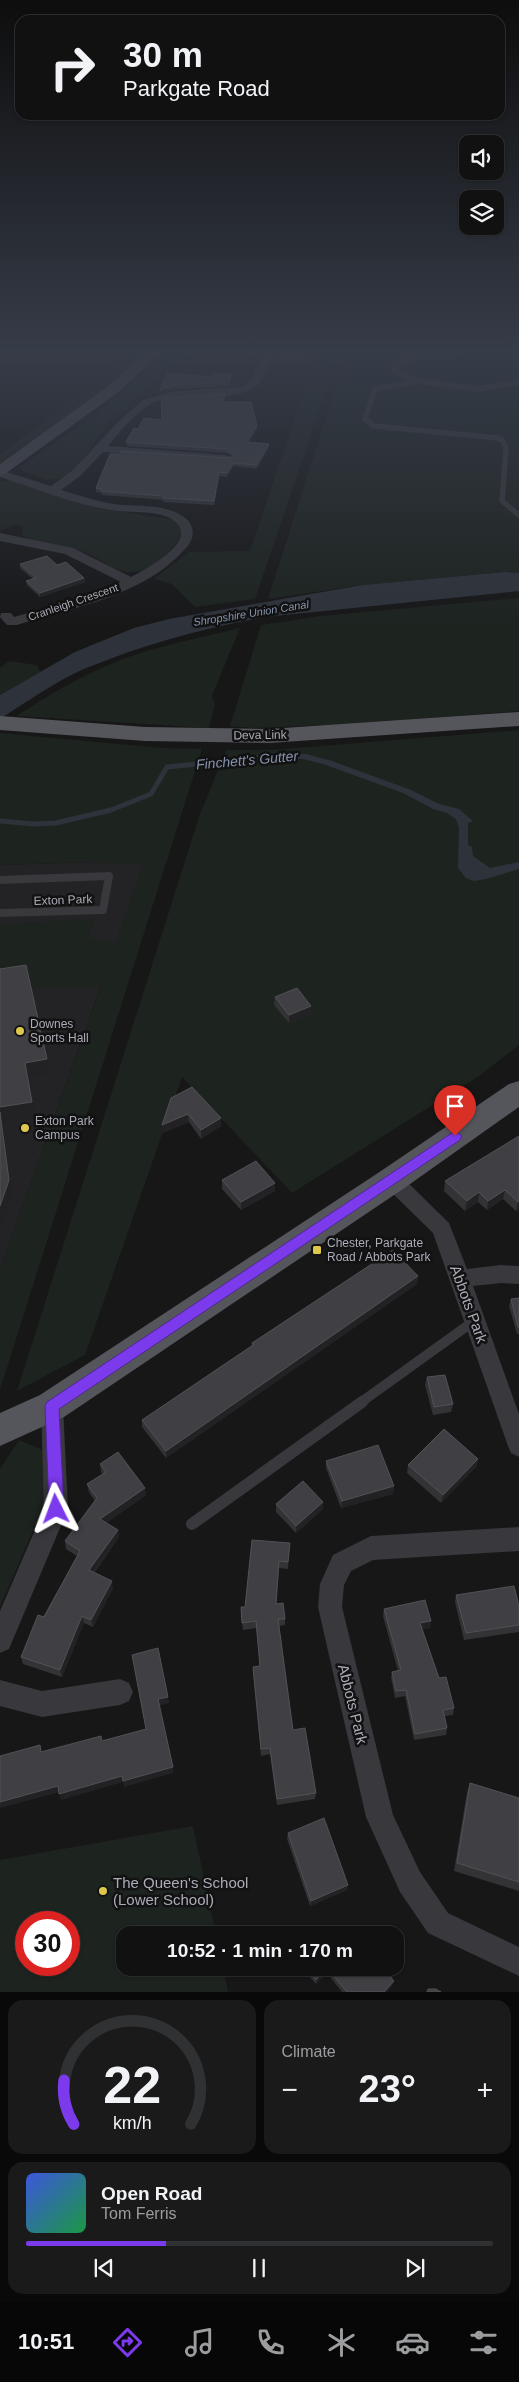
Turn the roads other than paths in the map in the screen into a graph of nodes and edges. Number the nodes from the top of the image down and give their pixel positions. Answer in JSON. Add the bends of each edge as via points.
{"nodes":[{"id":1,"x":41,"y":442,"type":"edge"},
{"id":2,"x":105,"y":442,"type":"edge"},
{"id":3,"x":503,"y":442,"type":"edge"},
{"id":4,"x":100,"y":449,"type":"junction"},
{"id":5,"x":226,"y":458,"type":"edge"},
{"id":6,"x":0,"y":472,"type":"edge"},
{"id":7,"x":54,"y":490,"type":"junction"},
{"id":8,"x":519,"y":515,"type":"edge"},
{"id":9,"x":0,"y":537,"type":"edge"},
{"id":10,"x":130,"y":581,"type":"junction"},
{"id":11,"x":6,"y":616,"type":"dead end"},
{"id":12,"x":519,"y":719,"type":"edge"},
{"id":13,"x":0,"y":723,"type":"edge"},
{"id":14,"x":0,"y":880,"type":"edge"},
{"id":15,"x":0,"y":913,"type":"edge"},
{"id":16,"x":519,"y":1092,"type":"edge"},
{"id":17,"x":392,"y":1180,"type":"junction"},
{"id":18,"x":519,"y":1274,"type":"edge"},
{"id":19,"x":460,"y":1279,"type":"junction"},
{"id":20,"x":475,"y":1321,"type":"junction"},
{"id":21,"x":52,"y":1406,"type":"junction"},
{"id":22,"x":0,"y":1430,"type":"edge"},
{"id":23,"x":519,"y":1446,"type":"edge"},
{"id":24,"x":192,"y":1524,"type":"dead end"},
{"id":25,"x":519,"y":1539,"type":"edge"},
{"id":26,"x":0,"y":1640,"type":"edge"},
{"id":27,"x":120,"y":1692,"type":"dead end"},
{"id":28,"x":0,"y":1693,"type":"edge"},
{"id":29,"x":519,"y":1962,"type":"edge"}],
"edges":[{"from":1,"to":6,"type":"street"},
{"from":2,"to":4,"type":"street"},
{"from":3,"to":8,"type":"lane","via":[[506,448],[502,501]]},
{"from":4,"to":5,"type":"street"},
{"from":4,"to":7,"type":"street","via":[[68,482]]},
{"from":6,"to":7,"type":"street","name":"Cranleigh Crescent"},
{"from":7,"to":10,"type":"street","name":"Cranleigh Crescent","via":[[94,503],[169,514],[186,525],[187,538],[180,550],[167,562]]},
{"from":9,"to":10,"type":"street","via":[[69,551]]},
{"from":10,"to":11,"type":"street","name":"Cranleigh Crescent","via":[[110,591],[12,622]]},
{"from":12,"to":13,"type":"main road","name":"Deva Link","via":[[268,736],[145,734]]},
{"from":14,"to":15,"type":"lane","name":"Exton Park","via":[[109,876],[103,910]]},
{"from":16,"to":17,"type":"main road"},
{"from":17,"to":19,"type":"street","name":"Abbots Park","via":[[442,1229]]},
{"from":17,"to":21,"type":"main road"},
{"from":18,"to":19,"type":"street"},
{"from":19,"to":20,"type":"street","name":"Abbots Park"},
{"from":20,"to":23,"type":"street","name":"Abbots Park"},
{"from":20,"to":24,"type":"lane"},
{"from":21,"to":22,"type":"main road"},
{"from":21,"to":26,"type":"street","via":[[56,1509]]},
{"from":25,"to":29,"type":"street","name":"Abbots Park","via":[[370,1548],[342,1563],[332,1584],[330,1607],[380,1817],[410,1882],[438,1922]]},
{"from":27,"to":28,"type":"street","via":[[42,1704]]}]}
